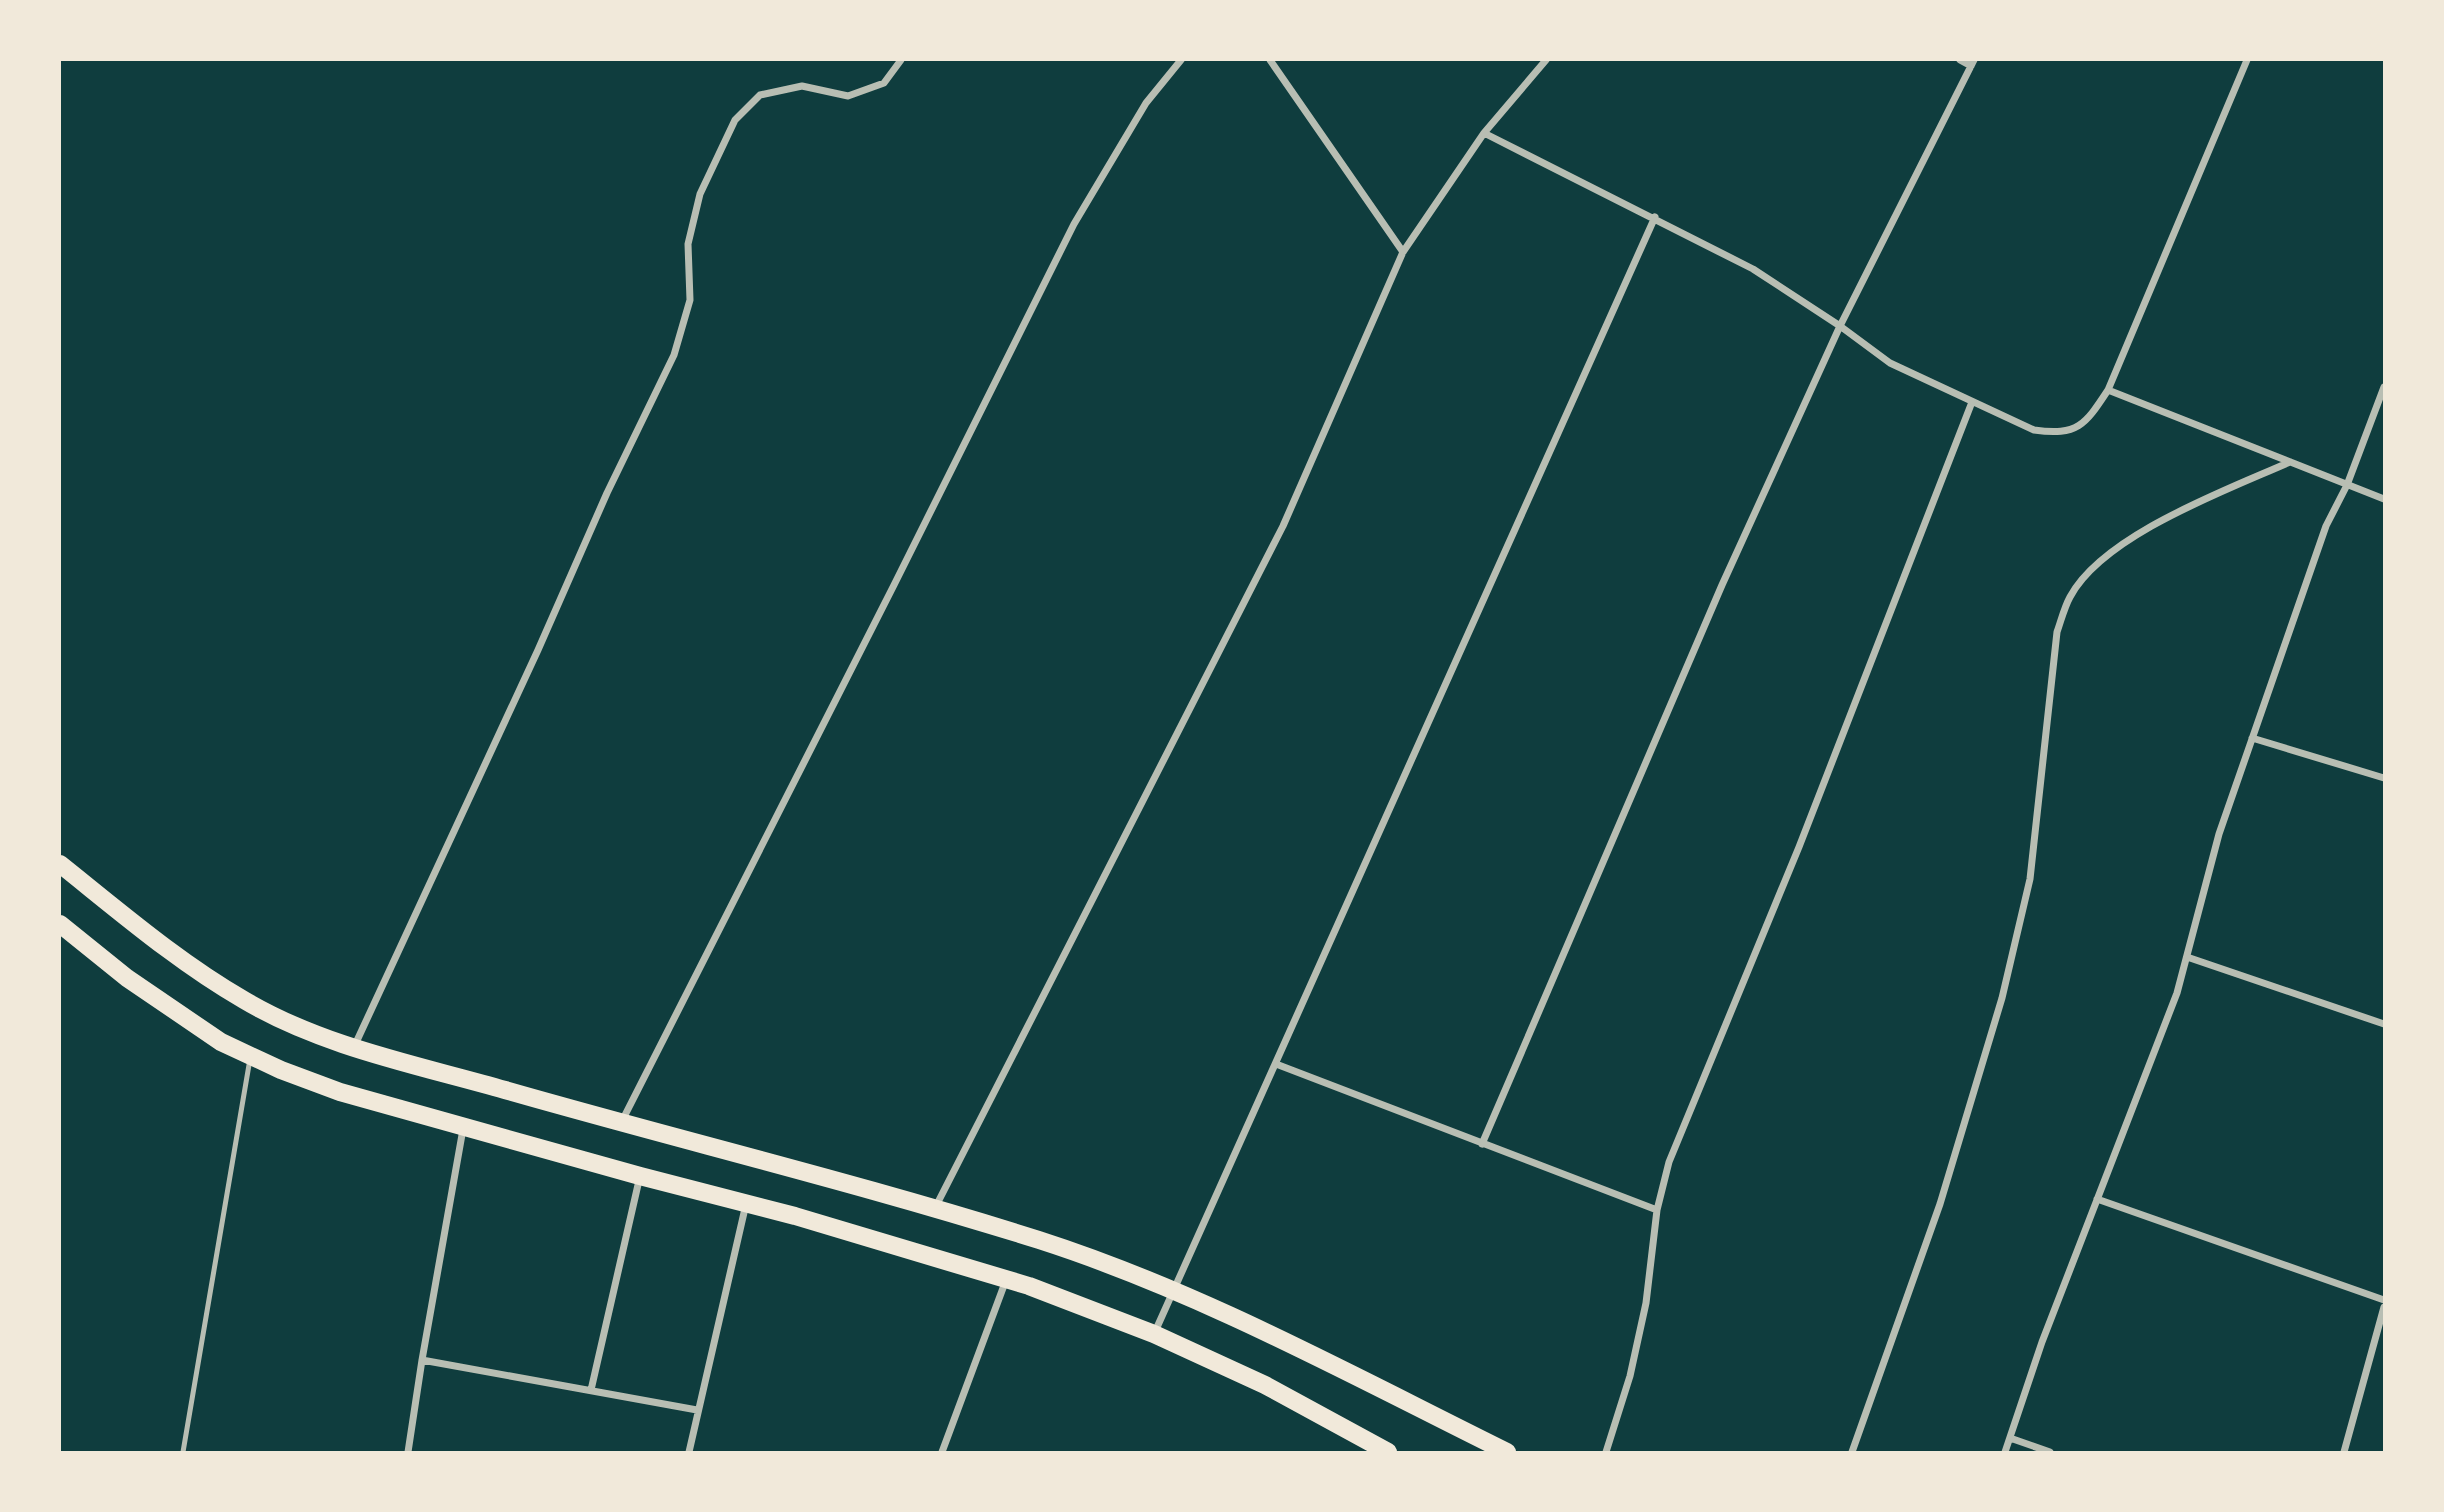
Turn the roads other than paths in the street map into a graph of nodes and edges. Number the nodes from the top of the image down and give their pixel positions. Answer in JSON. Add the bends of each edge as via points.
{"nodes":[{"id":1,"x":901,"y":60,"type":"edge"},
{"id":2,"x":1181,"y":60,"type":"edge"},
{"id":3,"x":1270,"y":60,"type":"edge"},
{"id":4,"x":1546,"y":60,"type":"edge"},
{"id":5,"x":1960,"y":60,"type":"edge"},
{"id":6,"x":2246,"y":60,"type":"edge"},
{"id":7,"x":1972,"y":63,"type":"edge"},
{"id":8,"x":1484,"y":132,"type":"junction"},
{"id":9,"x":1655,"y":217,"type":"junction"},
{"id":10,"x":1403,"y":252,"type":"junction"},
{"id":11,"x":1840,"y":326,"type":"junction"},
{"id":12,"x":2385,"y":387,"type":"edge"},
{"id":13,"x":2108,"y":390,"type":"junction"},
{"id":14,"x":1972,"y":402,"type":"junction"},
{"id":15,"x":2290,"y":462,"type":"junction"},
{"id":16,"x":2347,"y":485,"type":"junction"},
{"id":17,"x":2385,"y":499,"type":"edge"},
{"id":18,"x":2252,"y":738,"type":"junction"},
{"id":19,"x":2385,"y":778,"type":"edge"},
{"id":20,"x":60,"y":864,"type":"edge"},
{"id":21,"x":60,"y":924,"type":"edge"},
{"id":22,"x":2187,"y":957,"type":"junction"},
{"id":23,"x":2385,"y":1024,"type":"edge"},
{"id":24,"x":354,"y":1047,"type":"junction"},
{"id":25,"x":251,"y":1056,"type":"junction"},
{"id":26,"x":1276,"y":1064,"type":"junction"},
{"id":27,"x":620,"y":1123,"type":"junction"},
{"id":28,"x":463,"y":1127,"type":"junction"},
{"id":29,"x":1482,"y":1144,"type":"junction"},
{"id":30,"x":640,"y":1176,"type":"junction"},
{"id":31,"x":2097,"y":1199,"type":"junction"},
{"id":32,"x":746,"y":1204,"type":"junction"},
{"id":33,"x":934,"y":1208,"type":"junction"},
{"id":34,"x":1657,"y":1210,"type":"junction"},
{"id":35,"x":1006,"y":1280,"type":"junction"},
{"id":36,"x":1173,"y":1291,"type":"junction"},
{"id":37,"x":2385,"y":1300,"type":"edge"},
{"id":38,"x":2385,"y":1307,"type":"edge"},
{"id":39,"x":1154,"y":1334,"type":"junction"},
{"id":40,"x":422,"y":1360,"type":"junction"},
{"id":41,"x":591,"y":1390,"type":"junction"},
{"id":42,"x":697,"y":1410,"type":"junction"},
{"id":43,"x":2010,"y":1438,"type":"junction"},
{"id":44,"x":183,"y":1452,"type":"edge"},
{"id":45,"x":408,"y":1452,"type":"edge"},
{"id":46,"x":689,"y":1452,"type":"edge"},
{"id":47,"x":942,"y":1452,"type":"edge"},
{"id":48,"x":1388,"y":1452,"type":"edge"},
{"id":49,"x":1507,"y":1452,"type":"edge"},
{"id":50,"x":1606,"y":1452,"type":"edge"},
{"id":51,"x":1852,"y":1452,"type":"edge"},
{"id":52,"x":2005,"y":1452,"type":"edge"},
{"id":53,"x":2050,"y":1452,"type":"edge"},
{"id":54,"x":2344,"y":1452,"type":"edge"}],
"edges":[{"from":1,"to":24,"type":"street","via":[[884,83],[848,96],[802,86],[760,94],[735,120],[700,194],[688,244],[690,300],[674,355]]},
{"from":2,"to":27,"type":"street","via":[[1146,103],[1074,225]]},
{"from":3,"to":10,"type":"street"},
{"from":4,"to":8,"type":"street"},
{"from":5,"to":7,"type":"street"},
{"from":6,"to":13,"type":"street"},
{"from":7,"to":11,"type":"street"},
{"from":8,"to":9,"type":"street"},
{"from":8,"to":10,"type":"street"},
{"from":9,"to":11,"type":"street","via":[[1753,269]]},
{"from":9,"to":26,"type":"street"},
{"from":10,"to":33,"type":"street","via":[[1283,526]]},
{"from":11,"to":14,"type":"street","via":[[1889,363]]},
{"from":11,"to":29,"type":"street","via":[[1722,585]]},
{"from":12,"to":16,"type":"street"},
{"from":13,"to":14,"type":"street","via":[[2088,421],[2059,434],[2034,430]]},
{"from":13,"to":15,"type":"street"},
{"from":14,"to":34,"type":"street","via":[[1799,847],[1669,1163]]},
{"from":15,"to":16,"type":"street"},
{"from":15,"to":51,"type":"street","via":[[2155,524],[2102,558],[2070,596],[2057,632],[2030,879],[2002,998],[1940,1204]]},
{"from":16,"to":17,"type":"street"},
{"from":16,"to":18,"type":"street","via":[[2326,526]]},
{"from":18,"to":19,"type":"street"},
{"from":18,"to":22,"type":"street"},
{"from":20,"to":24,"type":"main road","via":[[154,940],[244,1001]]},
{"from":21,"to":25,"type":"main road","via":[[127,978],[221,1042]]},
{"from":22,"to":23,"type":"street"},
{"from":22,"to":31,"type":"street"},
{"from":24,"to":27,"type":"main road"},
{"from":25,"to":28,"type":"main road","via":[[340,1092]]},
{"from":25,"to":44,"type":"lane"},
{"from":26,"to":29,"type":"street"},
{"from":26,"to":36,"type":"street"},
{"from":27,"to":33,"type":"main road"},
{"from":28,"to":30,"type":"main road"},
{"from":28,"to":40,"type":"street"},
{"from":29,"to":34,"type":"street"},
{"from":30,"to":32,"type":"main road"},
{"from":30,"to":41,"type":"street"},
{"from":31,"to":37,"type":"street"},
{"from":31,"to":43,"type":"street"},
{"from":32,"to":35,"type":"main road"},
{"from":32,"to":42,"type":"street"},
{"from":33,"to":36,"type":"main road","via":[[1044,1242]]},
{"from":34,"to":50,"type":"street","via":[[1646,1303]]},
{"from":35,"to":39,"type":"main road"},
{"from":35,"to":47,"type":"street"},
{"from":36,"to":39,"type":"street"},
{"from":36,"to":49,"type":"main road"},
{"from":38,"to":54,"type":"street"},
{"from":39,"to":48,"type":"main road","via":[[1265,1385]]},
{"from":40,"to":41,"type":"street"},
{"from":40,"to":45,"type":"street"},
{"from":41,"to":42,"type":"street"},
{"from":42,"to":46,"type":"street"},
{"from":43,"to":52,"type":"street"},
{"from":43,"to":53,"type":"street"}]}
